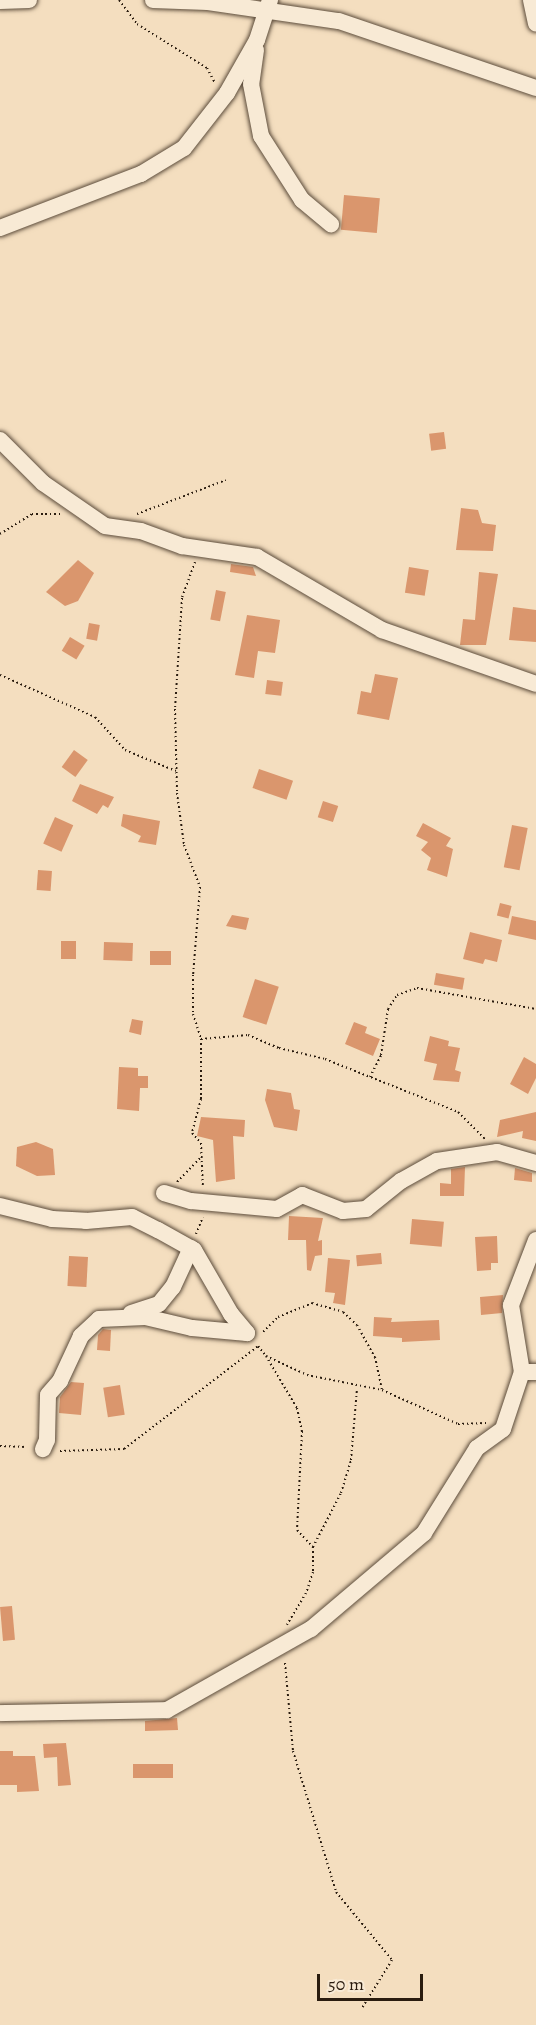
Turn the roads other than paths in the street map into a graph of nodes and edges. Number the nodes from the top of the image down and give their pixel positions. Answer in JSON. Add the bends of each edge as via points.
{"nodes":[{"id":1,"x":29,"y":0,"type":"edge"},
{"id":2,"x":153,"y":0,"type":"edge"},
{"id":3,"x":531,"y":0,"type":"edge"},
{"id":4,"x":0,"y":1,"type":"edge"},
{"id":5,"x":268,"y":6,"type":"edge"},
{"id":6,"x":536,"y":23,"type":"edge"},
{"id":7,"x":257,"y":40,"type":"junction"},
{"id":8,"x":536,"y":88,"type":"edge"},
{"id":9,"x":331,"y":224,"type":"dead end"},
{"id":10,"x":0,"y":228,"type":"edge"},
{"id":11,"x":0,"y":440,"type":"edge"},
{"id":12,"x":536,"y":684,"type":"edge"},
{"id":13,"x":536,"y":1163,"type":"edge"},
{"id":14,"x":164,"y":1193,"type":"dead end"},
{"id":15,"x":0,"y":1206,"type":"edge"},
{"id":16,"x":536,"y":1240,"type":"edge"},
{"id":17,"x":191,"y":1248,"type":"junction"},
{"id":18,"x":122,"y":1316,"type":"junction"},
{"id":19,"x":529,"y":1372,"type":"edge"},
{"id":20,"x":43,"y":1449,"type":"road end"},
{"id":21,"x":0,"y":1713,"type":"edge"}],
"edges":[{"from":1,"to":4,"type":"street"},
{"from":2,"to":5,"type":"street"},
{"from":3,"to":6,"type":"street"},
{"from":5,"to":7,"type":"street"},
{"from":5,"to":8,"type":"street","via":[[339,21]]},
{"from":7,"to":9,"type":"street","via":[[251,84],[261,136],[302,200]]},
{"from":7,"to":10,"type":"street","via":[[226,93],[184,148],[141,174]]},
{"from":11,"to":12,"type":"street","via":[[43,483],[105,526],[256,557],[382,630]]},
{"from":13,"to":14,"type":"street","via":[[497,1152],[437,1161],[401,1181],[366,1209],[343,1211],[302,1196],[277,1209]]},
{"from":15,"to":17,"type":"street","via":[[52,1219],[132,1217]]},
{"from":16,"to":19,"type":"street","via":[[511,1305]]},
{"from":17,"to":18,"type":"street","via":[[173,1287],[159,1304]]},
{"from":17,"to":18,"type":"street","via":[[247,1333]]},
{"from":18,"to":20,"type":"street","via":[[99,1319],[81,1336],[60,1381],[48,1395]]},
{"from":19,"to":21,"type":"street","via":[[503,1430],[477,1448],[424,1533],[311,1629],[167,1710]]}]}
